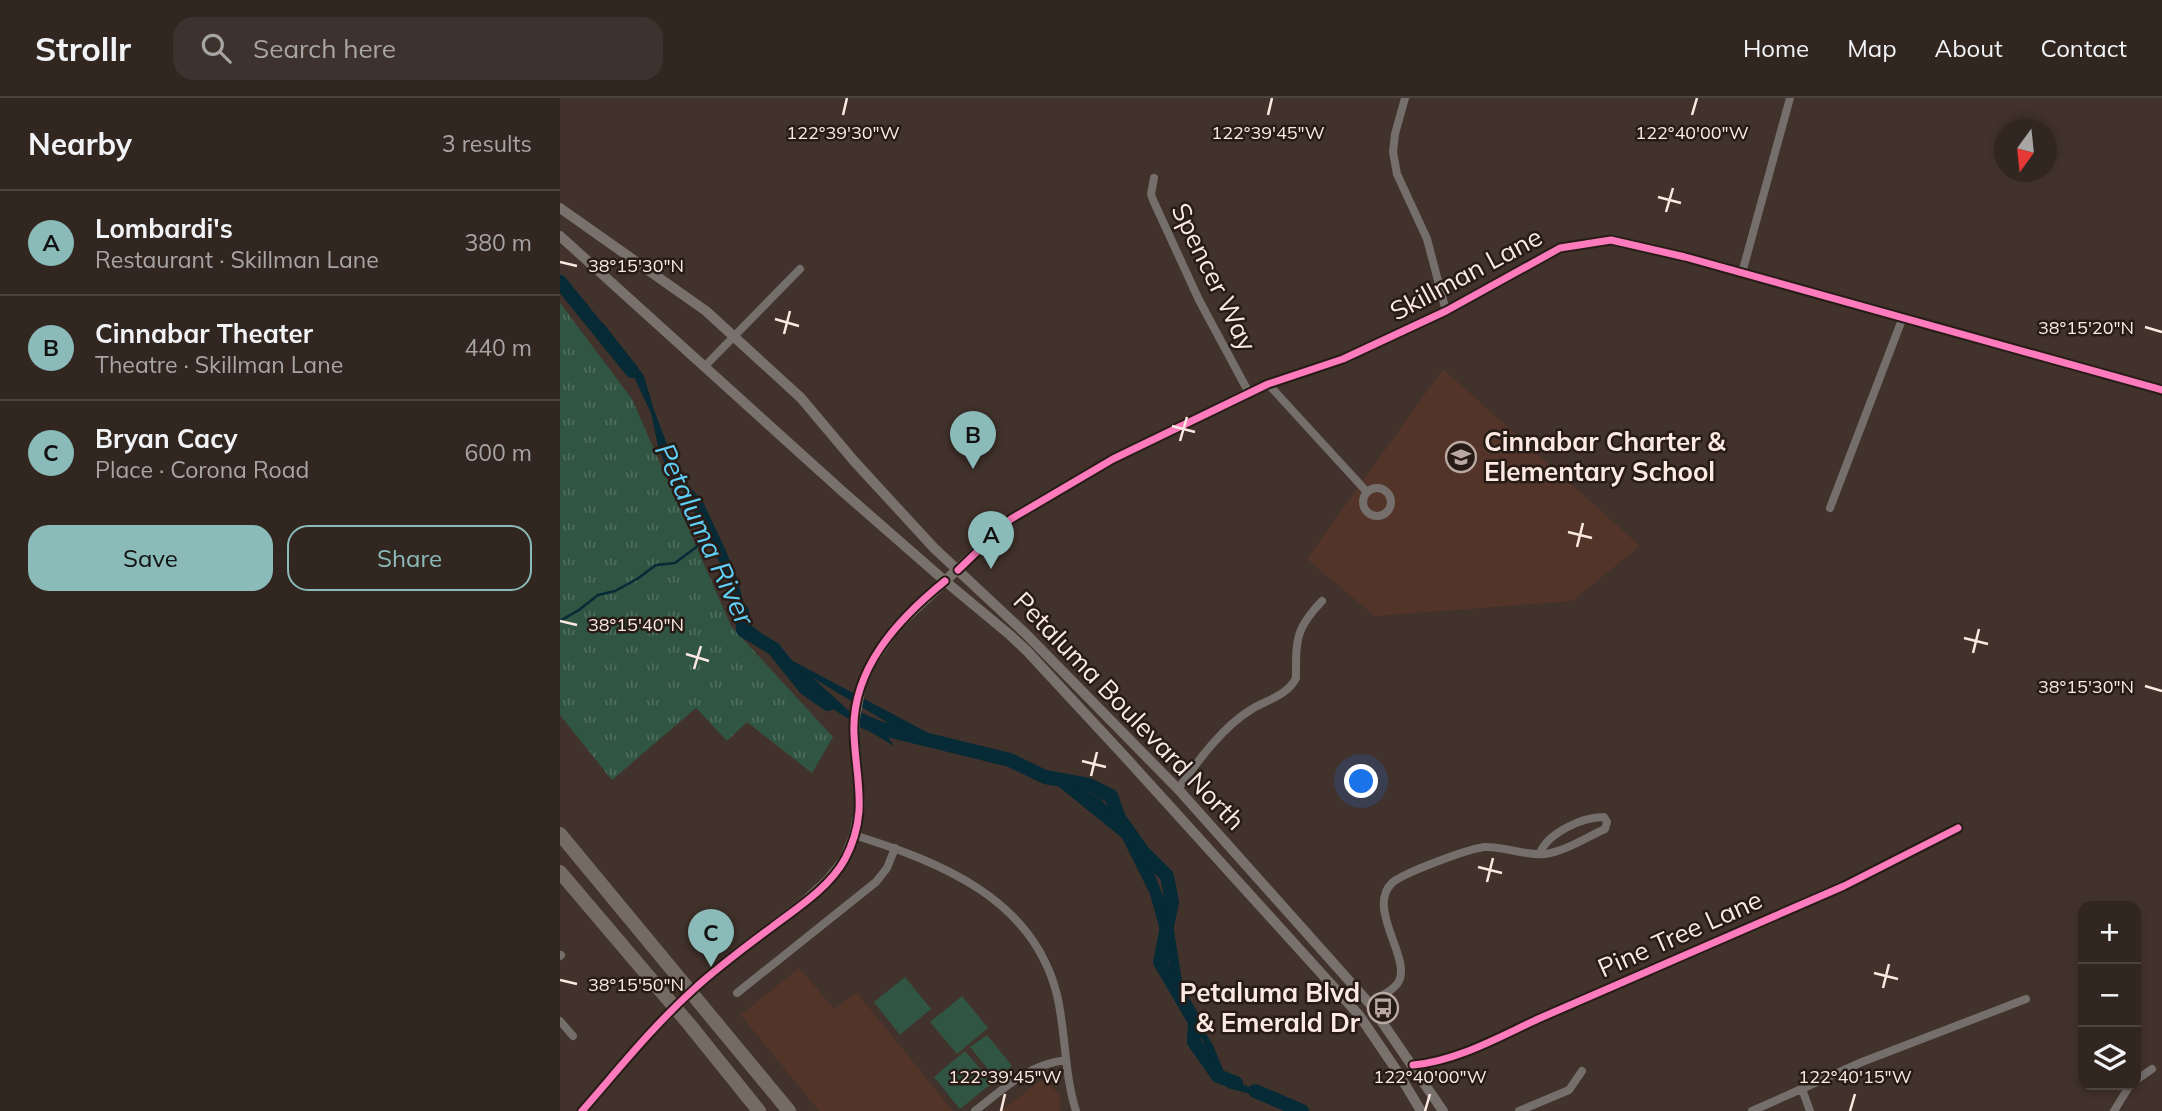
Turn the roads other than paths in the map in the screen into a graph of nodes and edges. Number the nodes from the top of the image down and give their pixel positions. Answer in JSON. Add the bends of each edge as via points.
{"nodes":[{"id":1,"x":1405,"y":98,"type":"edge"},
{"id":2,"x":1790,"y":98,"type":"edge"},
{"id":3,"x":1154,"y":178,"type":"dead end"},
{"id":4,"x":560,"y":208,"type":"edge"},
{"id":5,"x":560,"y":236,"type":"edge"},
{"id":6,"x":800,"y":269,"type":"dead end"},
{"id":7,"x":1742,"y":273,"type":"junction"},
{"id":8,"x":1446,"y":311,"type":"junction"},
{"id":9,"x":1903,"y":317,"type":"junction"},
{"id":10,"x":733,"y":337,"type":"junction"},
{"id":11,"x":704,"y":367,"type":"junction"},
{"id":12,"x":1268,"y":384,"type":"junction"},
{"id":13,"x":2162,"y":390,"type":"edge"},
{"id":14,"x":1249,"y":393,"type":"junction"},
{"id":15,"x":1367,"y":492,"type":"dead end"},
{"id":16,"x":1830,"y":508,"type":"dead end"},
{"id":17,"x":958,"y":570,"type":"junction"},
{"id":18,"x":945,"y":581,"type":"junction"},
{"id":19,"x":1322,"y":601,"type":"dead end"},
{"id":20,"x":1178,"y":789,"type":"junction"},
{"id":21,"x":1958,"y":828,"type":"dead end"},
{"id":22,"x":560,"y":834,"type":"edge"},
{"id":23,"x":854,"y":835,"type":"junction"},
{"id":24,"x":895,"y":848,"type":"junction"},
{"id":25,"x":1540,"y":853,"type":"junction"},
{"id":26,"x":560,"y":873,"type":"edge"},
{"id":27,"x":737,"y":993,"type":"dead end"},
{"id":28,"x":2026,"y":999,"type":"dead end"},
{"id":29,"x":1369,"y":1003,"type":"junction"},
{"id":30,"x":560,"y":1021,"type":"edge"},
{"id":31,"x":573,"y":1036,"type":"dead end"},
{"id":32,"x":1066,"y":1060,"type":"junction"},
{"id":33,"x":1413,"y":1065,"type":"junction"},
{"id":34,"x":2152,"y":1069,"type":"dead end"},
{"id":35,"x":1583,"y":1072,"type":"dead end"},
{"id":36,"x":2141,"y":1077,"type":"edge"},
{"id":37,"x":1802,"y":1089,"type":"junction"},
{"id":38,"x":2127,"y":1090,"type":"edge"},
{"id":39,"x":582,"y":1111,"type":"edge"},
{"id":40,"x":759,"y":1111,"type":"edge"},
{"id":41,"x":789,"y":1111,"type":"edge"},
{"id":42,"x":975,"y":1111,"type":"edge"},
{"id":43,"x":1076,"y":1111,"type":"edge"},
{"id":44,"x":1421,"y":1111,"type":"edge"},
{"id":45,"x":1443,"y":1111,"type":"edge"},
{"id":46,"x":1519,"y":1111,"type":"edge"},
{"id":47,"x":1752,"y":1111,"type":"edge"},
{"id":48,"x":1810,"y":1111,"type":"edge"},
{"id":49,"x":2114,"y":1111,"type":"edge"}],
"edges":[{"from":1,"to":8,"type":"street","via":[[1392,152],[1397,174],[1427,239]]},
{"from":2,"to":7,"type":"street"},
{"from":3,"to":14,"type":"street","name":"Spencer Way","via":[[1153,200]]},
{"from":4,"to":10,"type":"main road","name":"Petaluma Boulevard North","via":[[706,311]]},
{"from":5,"to":11,"type":"main road","name":"Petaluma Boulevard North"},
{"from":6,"to":10,"type":"street"},
{"from":7,"to":8,"type":"main road","name":"Skillman Lane","via":[[1611,240],[1587,243],[1560,248]]},
{"from":7,"to":9,"type":"main road","name":"Skillman Lane"},
{"from":8,"to":12,"type":"main road","name":"Skillman Lane","via":[[1343,359]]},
{"from":9,"to":13,"type":"main road","name":"Skillman Lane"},
{"from":9,"to":16,"type":"street"},
{"from":10,"to":11,"type":"street"},
{"from":10,"to":17,"type":"main road","name":"Petaluma Boulevard North","via":[[801,398]]},
{"from":11,"to":18,"type":"main road","name":"Petaluma Boulevard North"},
{"from":12,"to":14,"type":"main road","name":"Skillman Lane"},
{"from":12,"to":15,"type":"street"},
{"from":14,"to":17,"type":"main road","name":"Skillman Lane","via":[[1115,458],[1011,519]]},
{"from":17,"to":18,"type":"main road","name":"Skillman Lane"},
{"from":17,"to":20,"type":"main road","name":"Petaluma Boulevard North"},
{"from":18,"to":23,"type":"main road","name":"Skillman Lane","via":[[895,628],[861,686],[854,734],[860,806]]},
{"from":18,"to":44,"type":"main road","name":"Petaluma Boulevard North","via":[[1057,681],[1286,933],[1359,1015]]},
{"from":19,"to":20,"type":"street","via":[[1299,632],[1293,684],[1219,735]]},
{"from":20,"to":29,"type":"main road","name":"Petaluma Boulevard North"},
{"from":21,"to":33,"type":"street","name":"Pine Tree Lane","via":[[1844,886],[1489,1042],[1434,1063]]},
{"from":22,"to":41,"type":"highway"},
{"from":23,"to":24,"type":"street"},
{"from":23,"to":39,"type":"main road","name":"Skillman Lane","bridge":true,"via":[[844,860],[827,881],[694,989]]},
{"from":24,"to":27,"type":"street","via":[[876,882]]},
{"from":24,"to":32,"type":"street","via":[[965,879],[1024,929],[1054,984]]},
{"from":25,"to":25,"type":"street","via":[[1547,840],[1578,822],[1592,817],[1604,817],[1607,822],[1605,829],[1561,849]]},
{"from":25,"to":29,"type":"street","via":[[1482,846],[1392,883],[1384,909],[1401,973],[1395,986]]},
{"from":26,"to":40,"type":"highway"},
{"from":28,"to":37,"type":"street"},
{"from":29,"to":33,"type":"main road","name":"Petaluma Boulevard North"},
{"from":30,"to":31,"type":"street"},
{"from":32,"to":42,"type":"street","via":[[1037,1066]]},
{"from":32,"to":43,"type":"street"},
{"from":33,"to":45,"type":"main road","name":"Petaluma Boulevard North"},
{"from":34,"to":36,"type":"street"},
{"from":35,"to":46,"type":"street","via":[[1569,1090]]},
{"from":37,"to":47,"type":"street"},
{"from":37,"to":48,"type":"street"},
{"from":38,"to":49,"type":"street"}]}
